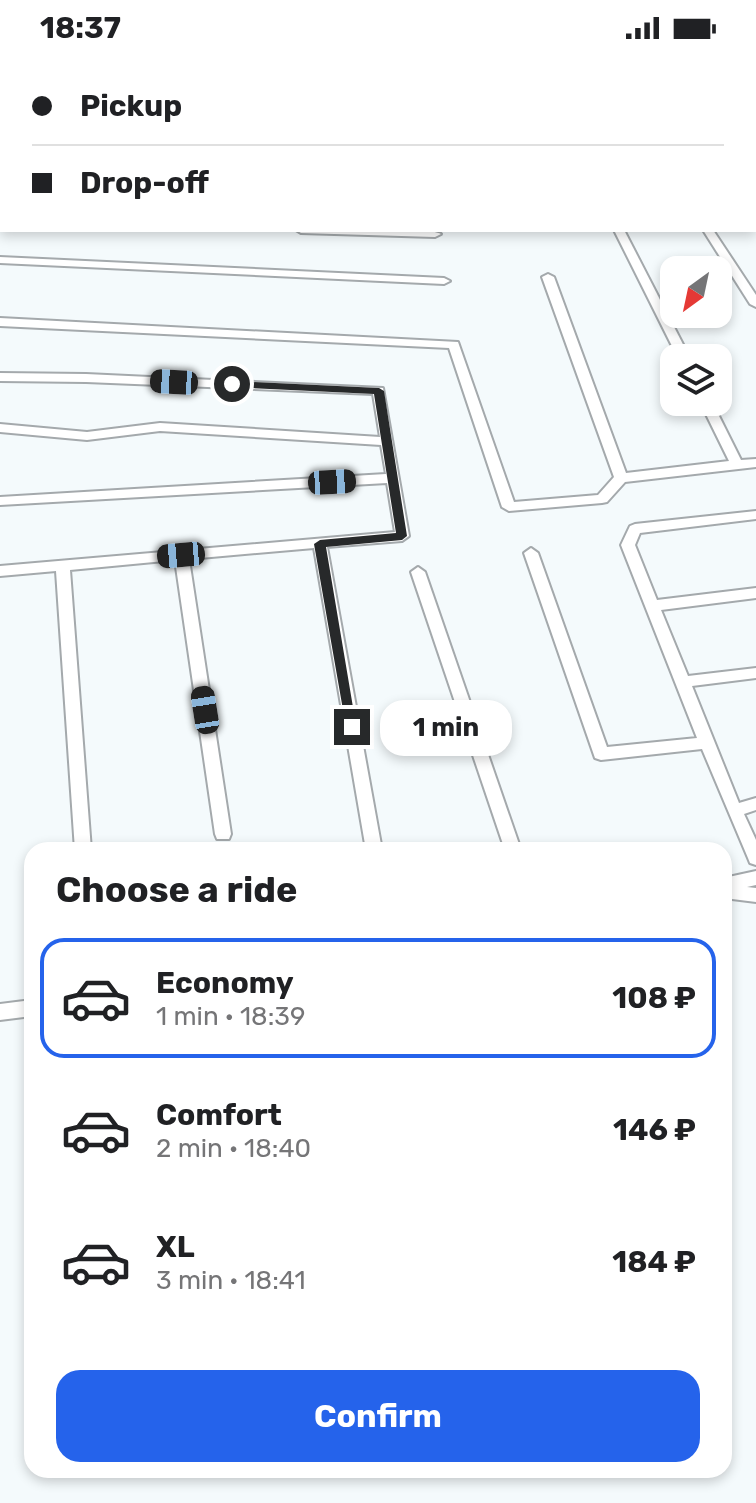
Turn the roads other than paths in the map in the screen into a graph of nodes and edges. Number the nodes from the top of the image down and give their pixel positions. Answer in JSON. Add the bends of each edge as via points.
{"nodes":[{"id":1,"x":368,"y":232,"type":"edge"},
{"id":2,"x":620,"y":232,"type":"edge"},
{"id":3,"x":709,"y":232,"type":"edge"},
{"id":4,"x":435,"y":234,"type":"dead end"},
{"id":5,"x":0,"y":260,"type":"edge"},
{"id":6,"x":548,"y":277,"type":"dead end"},
{"id":7,"x":444,"y":281,"type":"dead end"},
{"id":8,"x":756,"y":304,"type":"edge"},
{"id":9,"x":0,"y":322,"type":"edge"},
{"id":10,"x":677,"y":344,"type":"edge"},
{"id":11,"x":0,"y":377,"type":"edge"},
{"id":12,"x":713,"y":416,"type":"edge"},
{"id":13,"x":0,"y":428,"type":"edge"},
{"id":14,"x":386,"y":441,"type":"junction"},
{"id":15,"x":756,"y":463,"type":"edge"},
{"id":16,"x":737,"y":464,"type":"junction"},
{"id":17,"x":392,"y":478,"type":"junction"},
{"id":18,"x":621,"y":478,"type":"junction"},
{"id":19,"x":0,"y":501,"type":"edge"},
{"id":20,"x":756,"y":515,"type":"edge"},
{"id":21,"x":320,"y":544,"type":"junction"},
{"id":22,"x":531,"y":553,"type":"dead end"},
{"id":23,"x":181,"y":555,"type":"junction"},
{"id":24,"x":63,"y":566,"type":"junction"},
{"id":25,"x":0,"y":571,"type":"edge"},
{"id":26,"x":418,"y":572,"type":"dead end"},
{"id":27,"x":756,"y":593,"type":"edge"},
{"id":28,"x":652,"y":606,"type":"junction"},
{"id":29,"x":756,"y":673,"type":"edge"},
{"id":30,"x":682,"y":682,"type":"junction"},
{"id":31,"x":707,"y":743,"type":"junction"},
{"id":32,"x":756,"y":804,"type":"edge"},
{"id":33,"x":734,"y":811,"type":"junction"},
{"id":34,"x":223,"y":834,"type":"dead end"},
{"id":35,"x":82,"y":842,"type":"edge"},
{"id":36,"x":373,"y":842,"type":"edge"},
{"id":37,"x":510,"y":842,"type":"edge"},
{"id":38,"x":756,"y":858,"type":"edge"},
{"id":39,"x":756,"y":878,"type":"edge"},
{"id":40,"x":732,"y":883,"type":"edge"},
{"id":41,"x":732,"y":892,"type":"edge"},
{"id":42,"x":756,"y":895,"type":"edge"},
{"id":43,"x":24,"y":1009,"type":"edge"},
{"id":44,"x":0,"y":1012,"type":"edge"}],
"edges":[{"from":1,"to":4,"type":"lane"},
{"from":2,"to":10,"type":"lane"},
{"from":3,"to":8,"type":"lane"},
{"from":5,"to":7,"type":"lane"},
{"from":6,"to":18,"type":"lane"},
{"from":9,"to":18,"type":"lane","via":[[454,345],[509,507],[602,499]]},
{"from":11,"to":14,"type":"lane","via":[[379,391]]},
{"from":12,"to":16,"type":"lane"},
{"from":13,"to":14,"type":"lane","via":[[87,436],[160,427]]},
{"from":14,"to":17,"type":"lane"},
{"from":15,"to":16,"type":"lane"},
{"from":16,"to":18,"type":"lane"},
{"from":17,"to":19,"type":"lane"},
{"from":17,"to":21,"type":"lane","via":[[402,536]]},
{"from":20,"to":28,"type":"lane","via":[[635,529],[628,545]]},
{"from":21,"to":23,"type":"lane"},
{"from":21,"to":36,"type":"lane"},
{"from":22,"to":31,"type":"lane","via":[[601,754]]},
{"from":23,"to":24,"type":"lane"},
{"from":23,"to":34,"type":"lane"},
{"from":24,"to":25,"type":"lane"},
{"from":24,"to":35,"type":"lane"},
{"from":26,"to":37,"type":"lane"},
{"from":27,"to":28,"type":"lane"},
{"from":28,"to":30,"type":"lane"},
{"from":29,"to":30,"type":"lane"},
{"from":30,"to":31,"type":"lane"},
{"from":31,"to":33,"type":"lane"},
{"from":32,"to":33,"type":"lane"},
{"from":33,"to":38,"type":"lane"},
{"from":39,"to":40,"type":"lane"},
{"from":41,"to":42,"type":"lane"},
{"from":43,"to":44,"type":"lane"}]}
